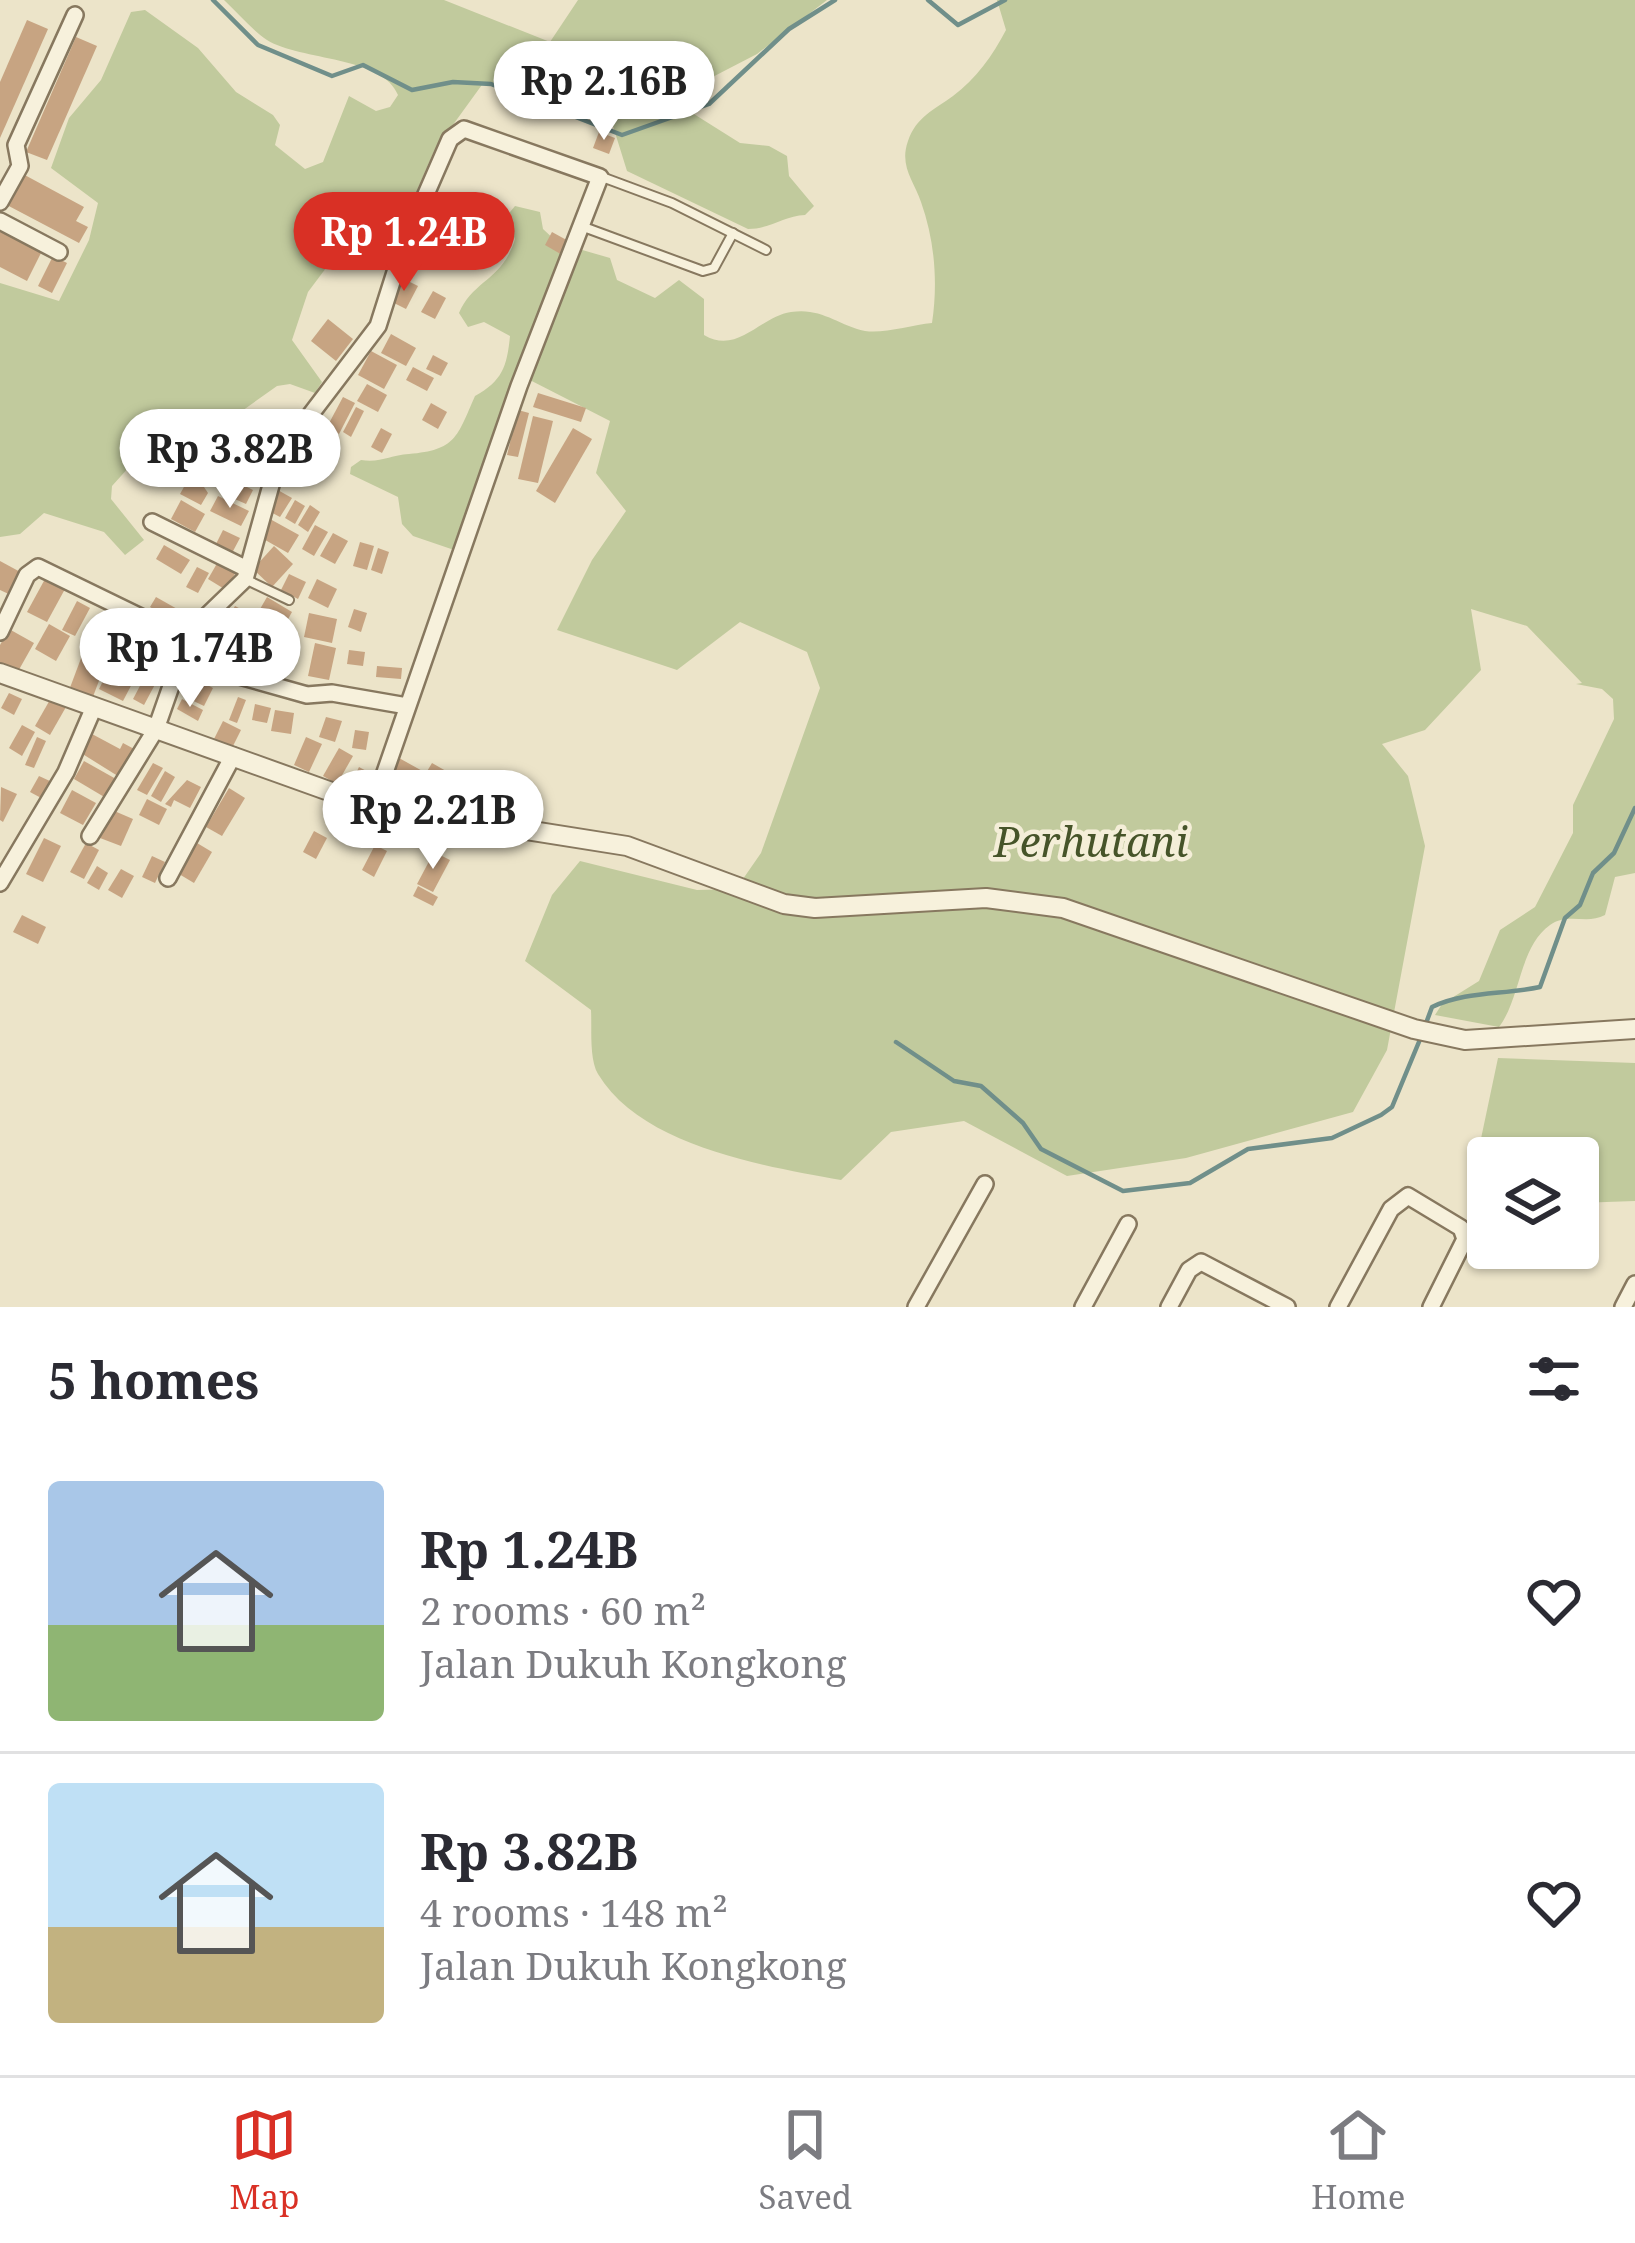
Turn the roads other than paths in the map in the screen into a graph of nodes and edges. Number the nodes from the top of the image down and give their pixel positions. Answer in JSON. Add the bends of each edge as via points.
{"nodes":[{"id":1,"x":75,"y":15,"type":"dead end"},
{"id":2,"x":600,"y":177,"type":"junction"},
{"id":3,"x":0,"y":202,"type":"edge"},
{"id":4,"x":0,"y":220,"type":"edge"},
{"id":5,"x":580,"y":226,"type":"junction"},
{"id":6,"x":733,"y":232,"type":"junction"},
{"id":7,"x":766,"y":250,"type":"dead end"},
{"id":8,"x":59,"y":253,"type":"dead end"},
{"id":9,"x":152,"y":522,"type":"dead end"},
{"id":10,"x":246,"y":574,"type":"junction"},
{"id":11,"x":289,"y":600,"type":"dead end"},
{"id":12,"x":0,"y":632,"type":"edge"},
{"id":13,"x":187,"y":639,"type":"junction"},
{"id":14,"x":178,"y":659,"type":"junction"},
{"id":15,"x":0,"y":673,"type":"edge"},
{"id":16,"x":407,"y":706,"type":"junction"},
{"id":17,"x":94,"y":707,"type":"junction"},
{"id":18,"x":156,"y":729,"type":"junction"},
{"id":19,"x":232,"y":756,"type":"junction"},
{"id":20,"x":374,"y":804,"type":"junction"},
{"id":21,"x":90,"y":836,"type":"dead end"},
{"id":22,"x":168,"y":878,"type":"dead end"},
{"id":23,"x":0,"y":883,"type":"edge"},
{"id":24,"x":1635,"y":1029,"type":"edge"},
{"id":25,"x":985,"y":1184,"type":"dead end"},
{"id":26,"x":1128,"y":1224,"type":"dead end"},
{"id":27,"x":1260,"y":1300,"type":"edge"},
{"id":28,"x":916,"y":1307,"type":"edge"},
{"id":29,"x":1083,"y":1307,"type":"edge"},
{"id":30,"x":1169,"y":1307,"type":"edge"},
{"id":31,"x":1288,"y":1307,"type":"edge"},
{"id":32,"x":1338,"y":1307,"type":"edge"},
{"id":33,"x":1431,"y":1307,"type":"edge"}],
"edges":[{"from":1,"to":3,"type":"street","via":[[16,145],[20,166]]},
{"from":2,"to":5,"type":"street"},
{"from":2,"to":6,"type":"lane"},
{"from":2,"to":10,"type":"street","via":[[455,132],[378,326],[273,478]]},
{"from":4,"to":8,"type":"street"},
{"from":5,"to":6,"type":"lane","via":[[704,271],[714,268]]},
{"from":5,"to":16,"type":"street"},
{"from":6,"to":7,"type":"lane"},
{"from":9,"to":10,"type":"street"},
{"from":10,"to":11,"type":"lane"},
{"from":10,"to":13,"type":"street"},
{"from":12,"to":13,"type":"street","via":[[38,566]]},
{"from":13,"to":14,"type":"street"},
{"from":14,"to":16,"type":"street","via":[[307,695]]},
{"from":14,"to":18,"type":"street"},
{"from":15,"to":17,"type":"street"},
{"from":16,"to":20,"type":"street"},
{"from":17,"to":18,"type":"street"},
{"from":17,"to":23,"type":"street"},
{"from":18,"to":19,"type":"street"},
{"from":18,"to":21,"type":"street"},
{"from":19,"to":20,"type":"street"},
{"from":19,"to":22,"type":"street"},
{"from":20,"to":24,"type":"street","via":[[627,846],[784,904],[986,898],[1063,908],[1465,1040]]},
{"from":25,"to":28,"type":"street"},
{"from":26,"to":29,"type":"street"},
{"from":27,"to":30,"type":"street","via":[[1201,1262]]},
{"from":27,"to":31,"type":"street"},
{"from":32,"to":33,"type":"street","via":[[1391,1209],[1408,1196],[1465,1238]]}]}
